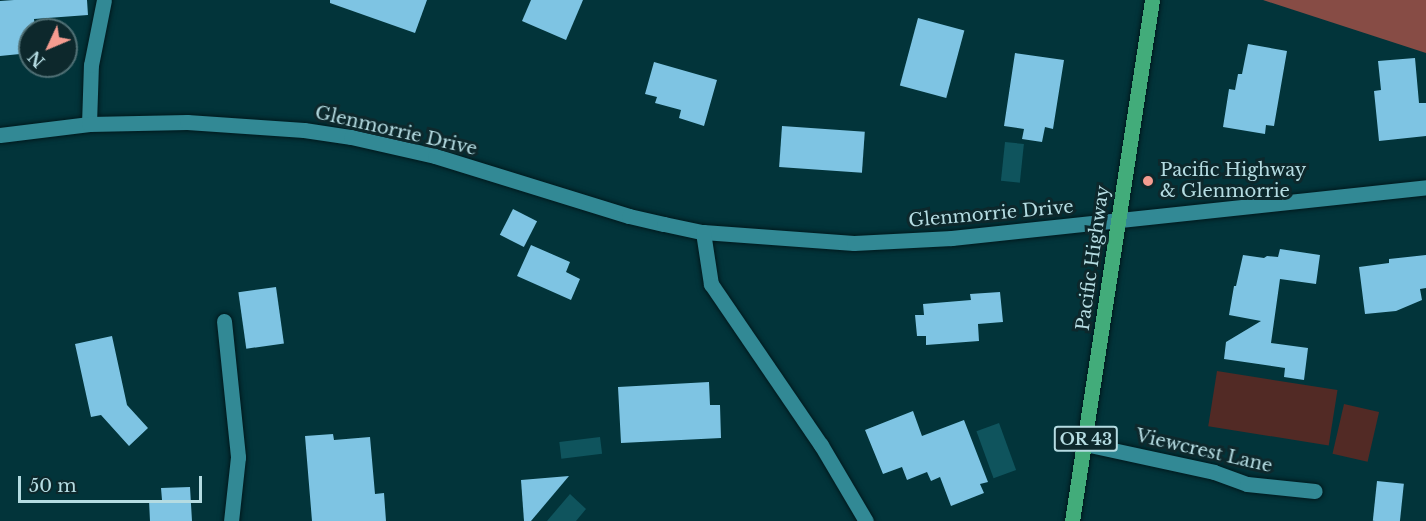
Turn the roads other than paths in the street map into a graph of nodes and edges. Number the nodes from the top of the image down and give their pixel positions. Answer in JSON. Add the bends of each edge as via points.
{"nodes":[{"id":1,"x":104,"y":0,"type":"edge"},
{"id":2,"x":1152,"y":0,"type":"edge"},
{"id":3,"x":89,"y":124,"type":"junction"},
{"id":4,"x":0,"y":135,"type":"edge"},
{"id":5,"x":1426,"y":186,"type":"edge"},
{"id":6,"x":1118,"y":222,"type":"junction"},
{"id":7,"x":703,"y":232,"type":"junction"},
{"id":8,"x":224,"y":321,"type":"dead end"},
{"id":9,"x":1085,"y":444,"type":"junction"},
{"id":10,"x":1315,"y":491,"type":"dead end"},
{"id":11,"x":233,"y":518,"type":"edge"},
{"id":12,"x":866,"y":521,"type":"edge"},
{"id":13,"x":1072,"y":521,"type":"edge"}],
"edges":[{"from":1,"to":3,"type":"street","via":[[91,65]]},
{"from":2,"to":6,"type":"main road","name":"Pacific Highway","number":"OR 43"},
{"from":3,"to":4,"type":"street","name":"Glenmorrie Drive"},
{"from":3,"to":7,"type":"street","name":"Glenmorrie Drive","via":[[213,122],[351,137],[446,160],[628,216]]},
{"from":5,"to":6,"type":"street","name":"Glenmorrie Drive"},
{"from":6,"to":7,"type":"street","name":"Glenmorrie Drive","via":[[893,243]]},
{"from":6,"to":9,"type":"main road","name":"Pacific Highway","number":"OR 43"},
{"from":7,"to":12,"type":"street","via":[[711,284],[821,445]]},
{"from":8,"to":11,"type":"street","via":[[238,457]]},
{"from":9,"to":10,"type":"street","name":"Viewcrest Lane","via":[[1214,472],[1247,484]]},
{"from":9,"to":13,"type":"main road","name":"Pacific Highway","number":"OR 43"}]}
